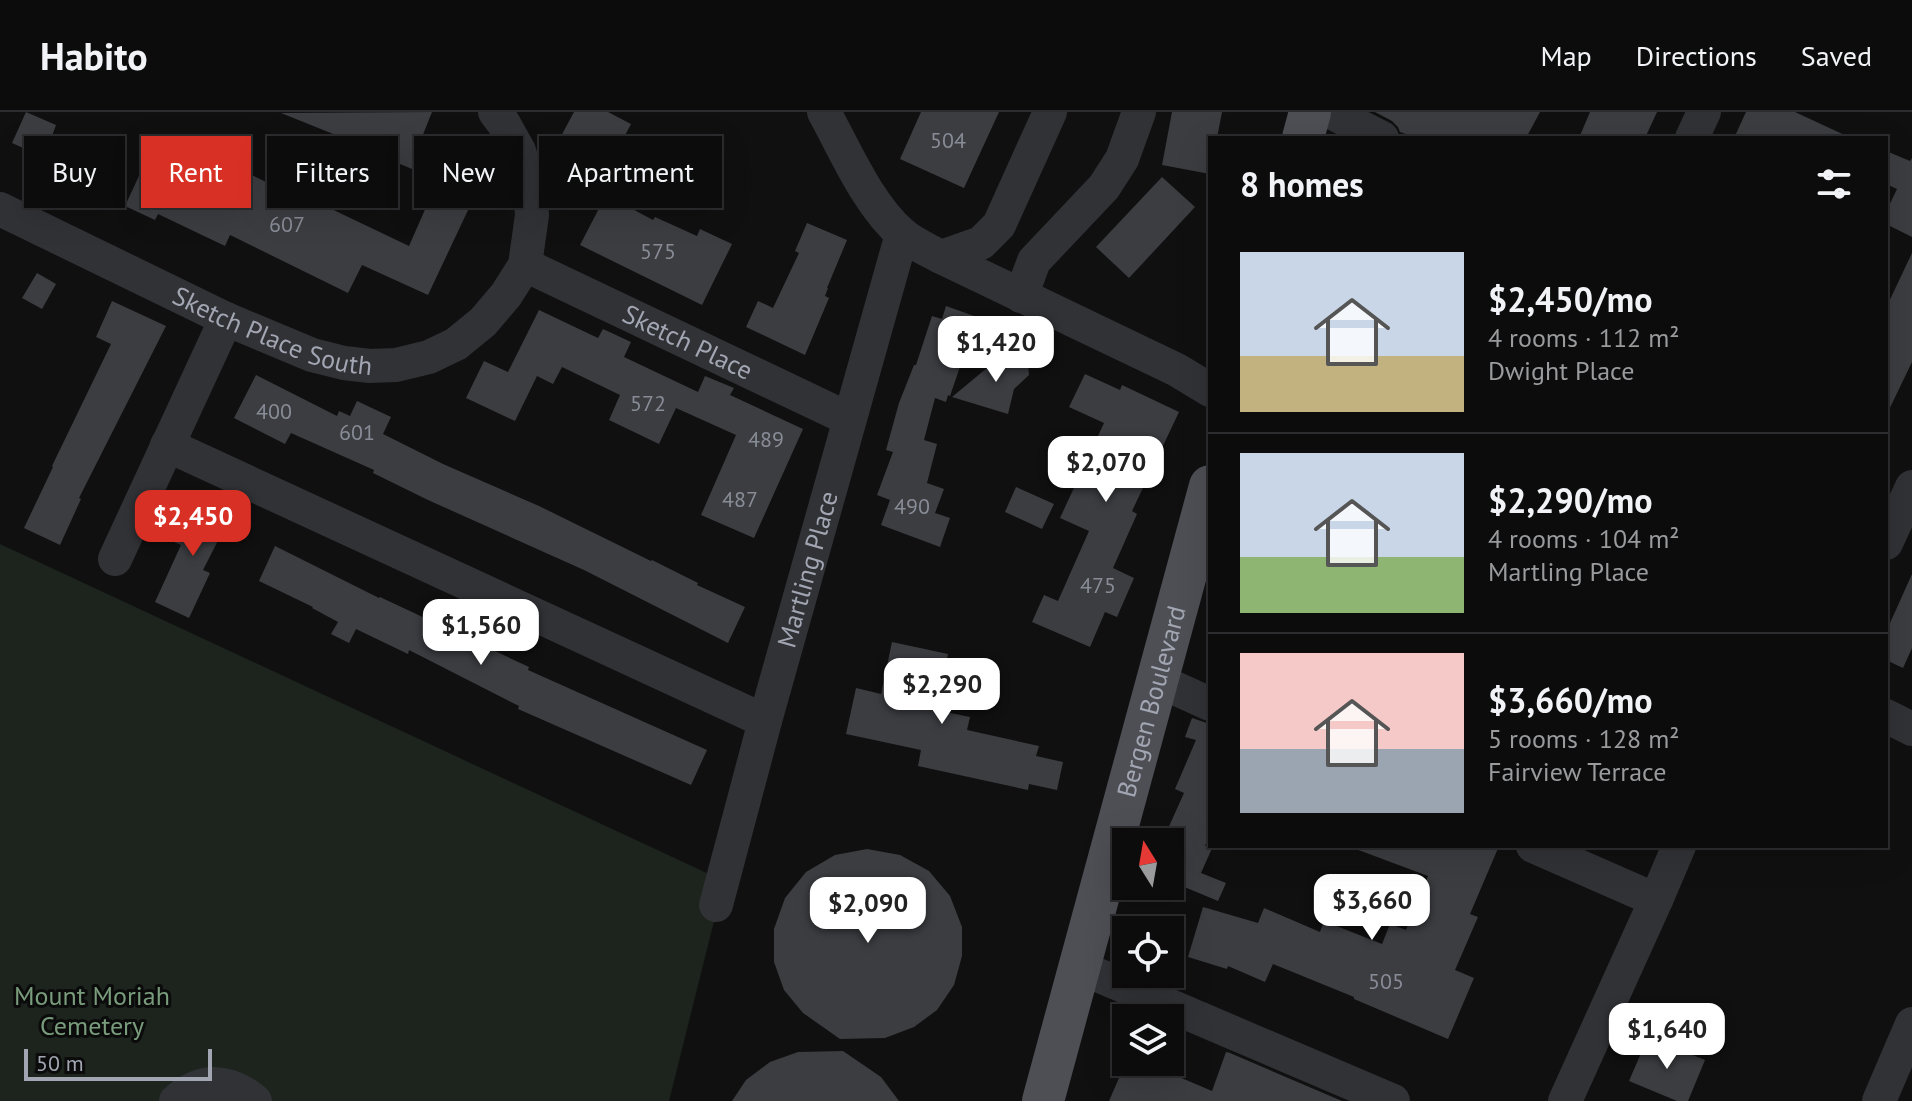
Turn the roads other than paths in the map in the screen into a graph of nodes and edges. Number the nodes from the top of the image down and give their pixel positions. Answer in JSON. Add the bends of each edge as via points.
{"nodes":[{"id":1,"x":495,"y":112,"type":"edge"},
{"id":2,"x":824,"y":112,"type":"edge"},
{"id":3,"x":1050,"y":112,"type":"edge"},
{"id":4,"x":1139,"y":112,"type":"edge"},
{"id":5,"x":1310,"y":112,"type":"edge"},
{"id":6,"x":1331,"y":112,"type":"edge"},
{"id":7,"x":1704,"y":112,"type":"edge"},
{"id":8,"x":1304,"y":136,"type":"edge"},
{"id":9,"x":1378,"y":136,"type":"edge"},
{"id":10,"x":1693,"y":136,"type":"edge"},
{"id":11,"x":0,"y":209,"type":"edge"},
{"id":12,"x":902,"y":234,"type":"junction"},
{"id":13,"x":941,"y":257,"type":"junction"},
{"id":14,"x":525,"y":265,"type":"junction"},
{"id":15,"x":1021,"y":296,"type":"junction"},
{"id":16,"x":226,"y":319,"type":"junction"},
{"id":17,"x":1208,"y":389,"type":"edge"},
{"id":18,"x":849,"y":419,"type":"junction"},
{"id":19,"x":167,"y":445,"type":"junction"},
{"id":20,"x":1912,"y":487,"type":"edge"},
{"id":21,"x":1208,"y":493,"type":"edge"},
{"id":22,"x":1888,"y":539,"type":"edge"},
{"id":23,"x":115,"y":559,"type":"dead end"},
{"id":24,"x":1157,"y":680,"type":"junction"},
{"id":25,"x":1208,"y":703,"type":"edge"},
{"id":26,"x":1888,"y":717,"type":"edge"},
{"id":27,"x":765,"y":721,"type":"junction"},
{"id":28,"x":1912,"y":729,"type":"edge"},
{"id":29,"x":1538,"y":848,"type":"edge"},
{"id":30,"x":1678,"y":848,"type":"edge"},
{"id":31,"x":1656,"y":900,"type":"junction"},
{"id":32,"x":716,"y":905,"type":"dead end"},
{"id":33,"x":1079,"y":967,"type":"junction"},
{"id":34,"x":1912,"y":1024,"type":"edge"},
{"id":35,"x":176,"y":1101,"type":"edge"},
{"id":36,"x":255,"y":1101,"type":"edge"},
{"id":37,"x":1043,"y":1101,"type":"edge"},
{"id":38,"x":1393,"y":1101,"type":"edge"},
{"id":39,"x":1565,"y":1101,"type":"edge"},
{"id":40,"x":1879,"y":1101,"type":"edge"}],
"edges":[{"from":1,"to":14,"type":"street","via":[[519,151],[529,184],[532,215]]},
{"from":2,"to":12,"type":"street","via":[[867,190]]},
{"from":3,"to":13,"type":"street","via":[[999,225],[981,243]]},
{"from":4,"to":15,"type":"street","via":[[1122,159],[1104,187],[1034,261]]},
{"from":5,"to":8,"type":"main road"},
{"from":6,"to":9,"type":"street"},
{"from":7,"to":10,"type":"street"},
{"from":11,"to":16,"type":"street","name":"Sketch Place South"},
{"from":12,"to":13,"type":"street"},
{"from":12,"to":18,"type":"street","name":"Martling Place"},
{"from":13,"to":15,"type":"street"},
{"from":14,"to":16,"type":"street","name":"Sketch Place South","via":[[483,322],[456,344],[396,365],[357,365],[312,355]]},
{"from":14,"to":18,"type":"street","name":"Sketch Place"},
{"from":15,"to":17,"type":"street"},
{"from":16,"to":19,"type":"street"},
{"from":18,"to":27,"type":"street","name":"Martling Place"},
{"from":19,"to":23,"type":"street"},
{"from":19,"to":27,"type":"street"},
{"from":20,"to":22,"type":"street"},
{"from":21,"to":24,"type":"main road","name":"Bergen Boulevard"},
{"from":24,"to":25,"type":"street"},
{"from":24,"to":33,"type":"main road","name":"Bergen Boulevard"},
{"from":26,"to":28,"type":"street"},
{"from":27,"to":32,"type":"street","name":"Martling Place"},
{"from":29,"to":31,"type":"street"},
{"from":30,"to":31,"type":"street"},
{"from":31,"to":39,"type":"street"},
{"from":33,"to":37,"type":"main road","name":"Bergen Boulevard"},
{"from":33,"to":38,"type":"street"},
{"from":34,"to":40,"type":"street"},
{"from":35,"to":36,"type":"street","via":[[191,1089],[225,1084]]}]}
